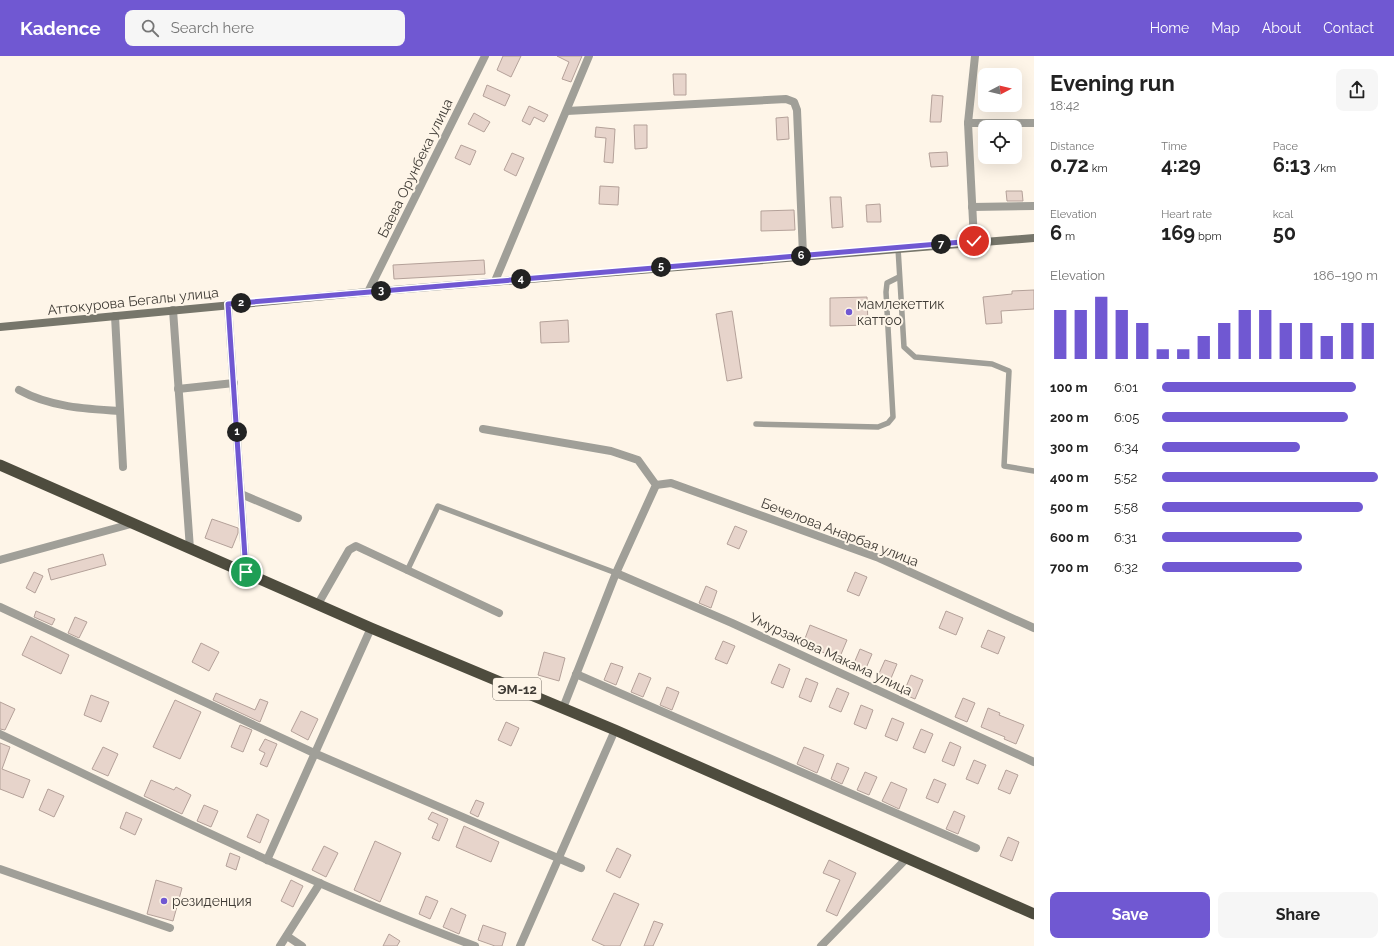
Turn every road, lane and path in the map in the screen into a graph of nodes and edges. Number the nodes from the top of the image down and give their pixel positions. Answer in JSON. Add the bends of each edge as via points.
{"nodes":[{"id":1,"x":485,"y":56,"type":"edge"},
{"id":2,"x":589,"y":56,"type":"edge"},
{"id":3,"x":974,"y":56,"type":"edge"},
{"id":4,"x":567,"y":111,"type":"junction"},
{"id":5,"x":968,"y":123,"type":"junction"},
{"id":6,"x":1034,"y":123,"type":"edge"},
{"id":7,"x":1034,"y":206,"type":"edge"},
{"id":8,"x":972,"y":207,"type":"junction"},
{"id":9,"x":1034,"y":238,"type":"edge"},
{"id":10,"x":974,"y":241,"type":"junction"},
{"id":11,"x":898,"y":248,"type":"junction"},
{"id":12,"x":803,"y":255,"type":"junction"},
{"id":13,"x":899,"y":277,"type":"junction"},
{"id":14,"x":495,"y":281,"type":"junction"},
{"id":15,"x":368,"y":292,"type":"junction"},
{"id":16,"x":228,"y":304,"type":"junction"},
{"id":17,"x":173,"y":310,"type":"junction"},
{"id":18,"x":115,"y":316,"type":"junction"},
{"id":19,"x":0,"y":326,"type":"edge"},
{"id":20,"x":234,"y":383,"type":"junction"},
{"id":21,"x":178,"y":389,"type":"junction"},
{"id":22,"x":19,"y":390,"type":"dead end"},
{"id":23,"x":120,"y":411,"type":"junction"},
{"id":24,"x":756,"y":424,"type":"dead end"},
{"id":25,"x":482,"y":429,"type":"dead end"},
{"id":26,"x":0,"y":465,"type":"edge"},
{"id":27,"x":123,"y":467,"type":"dead end"},
{"id":28,"x":1034,"y":470,"type":"edge"},
{"id":29,"x":656,"y":485,"type":"junction"},
{"id":30,"x":241,"y":494,"type":"junction"},
{"id":31,"x":298,"y":518,"type":"dead end"},
{"id":32,"x":131,"y":524,"type":"junction"},
{"id":33,"x":190,"y":549,"type":"junction"},
{"id":34,"x":0,"y":560,"type":"edge"},
{"id":35,"x":407,"y":571,"type":"junction"},
{"id":36,"x":246,"y":572,"type":"junction"},
{"id":37,"x":616,"y":573,"type":"junction"},
{"id":38,"x":318,"y":604,"type":"junction"},
{"id":39,"x":0,"y":606,"type":"edge"},
{"id":40,"x":499,"y":613,"type":"dead end"},
{"id":41,"x":371,"y":628,"type":"junction"},
{"id":42,"x":1034,"y":628,"type":"edge"},
{"id":43,"x":576,"y":674,"type":"junction"},
{"id":44,"x":563,"y":708,"type":"junction"},
{"id":45,"x":615,"y":730,"type":"junction"},
{"id":46,"x":0,"y":734,"type":"edge"},
{"id":47,"x":314,"y":753,"type":"junction"},
{"id":48,"x":1034,"y":762,"type":"edge"},
{"id":49,"x":976,"y":848,"type":"dead end"},
{"id":50,"x":558,"y":858,"type":"junction"},
{"id":51,"x":906,"y":859,"type":"junction"},
{"id":52,"x":267,"y":860,"type":"junction"},
{"id":53,"x":581,"y":868,"type":"dead end"},
{"id":54,"x":0,"y":869,"type":"edge"},
{"id":55,"x":320,"y":884,"type":"junction"},
{"id":56,"x":1034,"y":914,"type":"edge"},
{"id":57,"x":170,"y":928,"type":"dead end"},
{"id":58,"x":287,"y":936,"type":"junction"},
{"id":59,"x":825,"y":945,"type":"edge"},
{"id":60,"x":280,"y":946,"type":"edge"},
{"id":61,"x":302,"y":946,"type":"edge"},
{"id":62,"x":475,"y":946,"type":"edge"},
{"id":63,"x":520,"y":946,"type":"edge"}],
"edges":[{"from":1,"to":15,"type":"street","name":"Баева Орунбека улица"},
{"from":2,"to":4,"type":"street"},
{"from":3,"to":5,"type":"street"},
{"from":4,"to":12,"type":"street","via":[[786,99],[794,102],[797,110]]},
{"from":4,"to":14,"type":"street"},
{"from":5,"to":6,"type":"street"},
{"from":5,"to":8,"type":"street"},
{"from":7,"to":8,"type":"street"},
{"from":8,"to":10,"type":"street"},
{"from":9,"to":10,"type":"main road","name":"Аттокурова Бегалы улица"},
{"from":10,"to":11,"type":"main road","name":"Аттокурова Бегалы улица"},
{"from":11,"to":12,"type":"main road","name":"Аттокурова Бегалы улица"},
{"from":11,"to":13,"type":"lane"},
{"from":12,"to":14,"type":"main road","name":"Аттокурова Бегалы улица"},
{"from":13,"to":24,"type":"lane","via":[[887,283],[886,292],[893,417],[888,423],[878,427]]},
{"from":13,"to":28,"type":"lane","via":[[904,347],[914,357],[992,364],[1009,371],[1004,466]]},
{"from":14,"to":15,"type":"main road","name":"Аттокурова Бегалы улица"},
{"from":15,"to":16,"type":"main road","name":"Аттокурова Бегалы улица"},
{"from":16,"to":17,"type":"main road","name":"Аттокурова Бегалы улица"},
{"from":16,"to":20,"type":"street"},
{"from":17,"to":18,"type":"main road","name":"Аттокурова Бегалы улица"},
{"from":17,"to":21,"type":"street"},
{"from":18,"to":19,"type":"main road","name":"Аттокурова Бегалы улица"},
{"from":18,"to":23,"type":"street"},
{"from":20,"to":21,"type":"street"},
{"from":20,"to":30,"type":"street"},
{"from":21,"to":33,"type":"street"},
{"from":22,"to":23,"type":"street","via":[[35,399],[77,408]]},
{"from":23,"to":27,"type":"street"},
{"from":25,"to":29,"type":"street","via":[[611,451],[638,460]]},
{"from":26,"to":32,"type":"highway","number":"ЭМ-12"},
{"from":29,"to":37,"type":"street"},
{"from":29,"to":42,"type":"street","name":"Бечелова Анарбая улица","via":[[671,483],[879,558]]},
{"from":30,"to":31,"type":"street"},
{"from":30,"to":36,"type":"street"},
{"from":32,"to":33,"type":"highway","number":"ЭМ-12"},
{"from":32,"to":34,"type":"street"},
{"from":33,"to":36,"type":"highway","number":"ЭМ-12"},
{"from":35,"to":37,"type":"lane","via":[[438,506]]},
{"from":35,"to":38,"type":"street","via":[[356,546],[349,550]]},
{"from":35,"to":40,"type":"street"},
{"from":36,"to":38,"type":"highway","number":"ЭМ-12"},
{"from":37,"to":43,"type":"street"},
{"from":37,"to":48,"type":"street","name":"Умурзакова Макама улица","via":[[732,623]]},
{"from":38,"to":41,"type":"highway","number":"ЭМ-12"},
{"from":39,"to":47,"type":"street"},
{"from":41,"to":44,"type":"highway","number":"ЭМ-12"},
{"from":41,"to":47,"type":"street"},
{"from":43,"to":44,"type":"street"},
{"from":43,"to":49,"type":"street"},
{"from":44,"to":45,"type":"highway","number":"ЭМ-12"},
{"from":45,"to":50,"type":"street"},
{"from":45,"to":51,"type":"highway","number":"ЭМ-12"},
{"from":46,"to":52,"type":"street"},
{"from":47,"to":50,"type":"street"},
{"from":47,"to":52,"type":"street"},
{"from":50,"to":53,"type":"street"},
{"from":50,"to":63,"type":"street"},
{"from":51,"to":56,"type":"highway","number":"ЭМ-12"},
{"from":51,"to":59,"type":"street"},
{"from":52,"to":55,"type":"street"},
{"from":54,"to":57,"type":"street"},
{"from":55,"to":58,"type":"street"},
{"from":55,"to":62,"type":"street","via":[[404,920]]},
{"from":58,"to":60,"type":"street"},
{"from":58,"to":61,"type":"street"}]}
